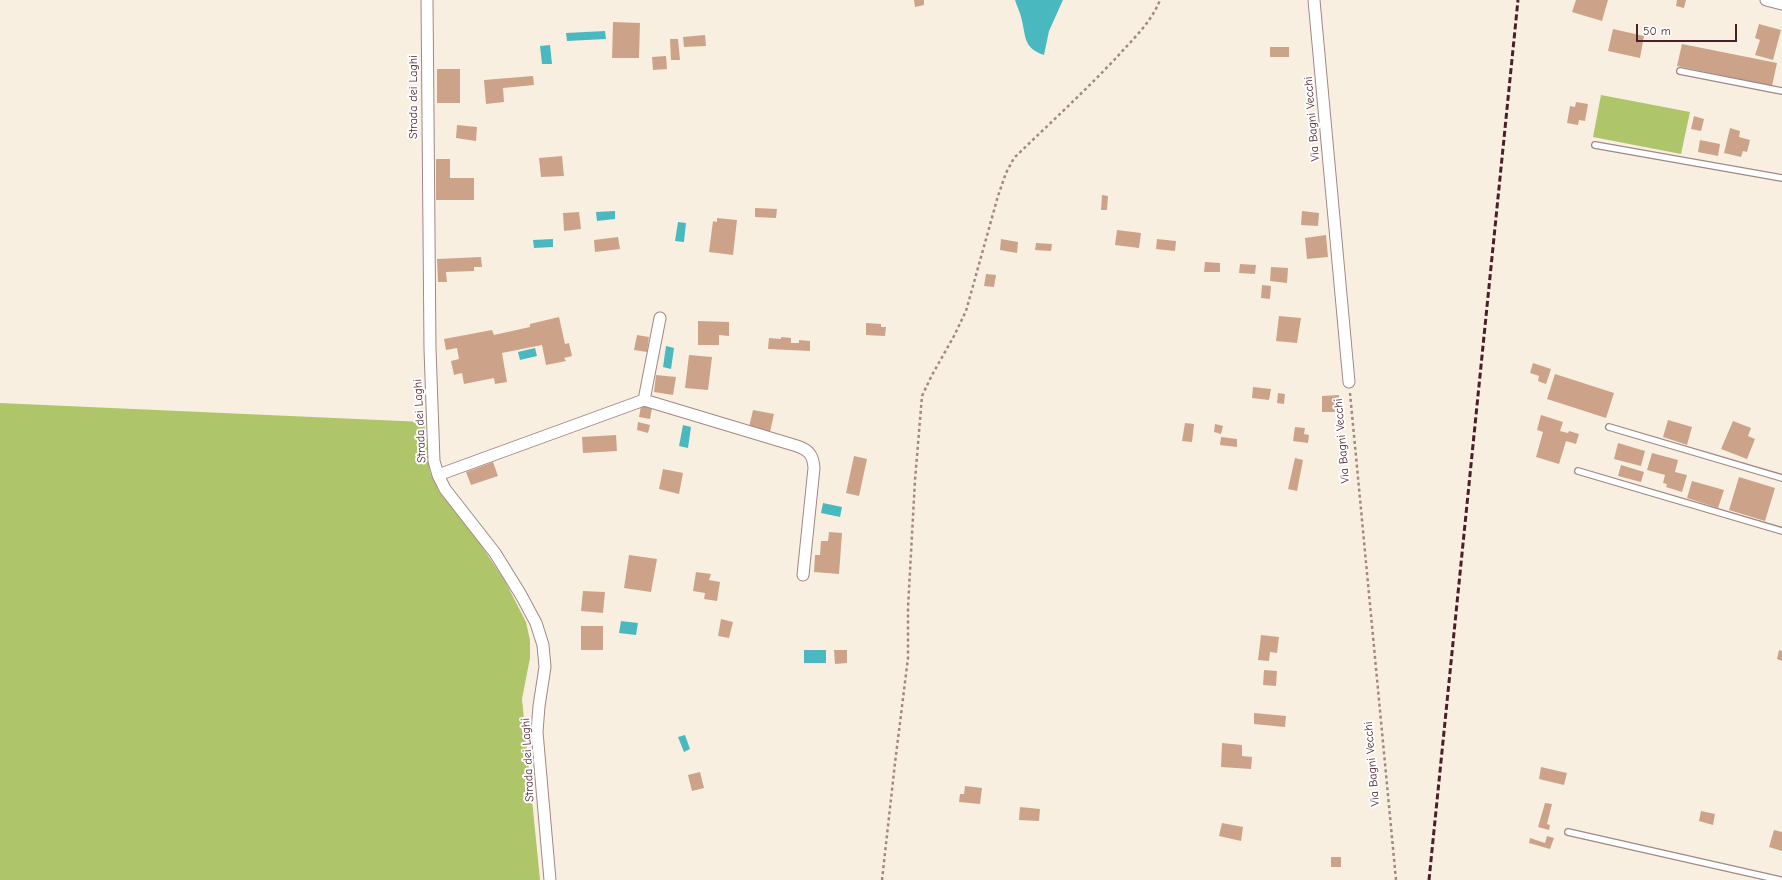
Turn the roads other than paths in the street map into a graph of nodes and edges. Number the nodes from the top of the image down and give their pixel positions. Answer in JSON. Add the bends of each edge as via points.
{"nodes":[{"id":1,"x":427,"y":0,"type":"edge"},
{"id":2,"x":1314,"y":0,"type":"edge"},
{"id":3,"x":1766,"y":0,"type":"edge"},
{"id":4,"x":1782,"y":4,"type":"edge"},
{"id":5,"x":1680,"y":71,"type":"dead end"},
{"id":6,"x":1782,"y":91,"type":"edge"},
{"id":7,"x":1595,"y":145,"type":"dead end"},
{"id":8,"x":1782,"y":178,"type":"edge"},
{"id":9,"x":660,"y":318,"type":"dead end"},
{"id":10,"x":1349,"y":382,"type":"road end"},
{"id":11,"x":644,"y":400,"type":"junction"},
{"id":12,"x":1608,"y":427,"type":"dead end"},
{"id":13,"x":1578,"y":471,"type":"dead end"},
{"id":14,"x":438,"y":475,"type":"junction"},
{"id":15,"x":1782,"y":478,"type":"edge"},
{"id":16,"x":1782,"y":531,"type":"edge"},
{"id":17,"x":803,"y":575,"type":"dead end"},
{"id":18,"x":1568,"y":832,"type":"dead end"},
{"id":19,"x":550,"y":880,"type":"edge"},
{"id":20,"x":1780,"y":880,"type":"edge"}],
"edges":[{"from":1,"to":14,"type":"street","name":"Strada dei Laghi","via":[[430,349],[434,454]]},
{"from":2,"to":10,"type":"street","name":"Via Bagni Vecchi"},
{"from":3,"to":4,"type":"street"},
{"from":5,"to":6,"type":"lane"},
{"from":7,"to":8,"type":"lane"},
{"from":9,"to":11,"type":"street"},
{"from":11,"to":14,"type":"street"},
{"from":11,"to":17,"type":"street","via":[[797,446],[810,453],[814,468]]},
{"from":12,"to":15,"type":"lane"},
{"from":13,"to":16,"type":"lane"},
{"from":14,"to":19,"type":"street","name":"Strada dei Laghi","via":[[445,489],[495,553],[518,589],[536,623],[543,644],[546,667],[537,732]]},
{"from":18,"to":20,"type":"lane"}]}
